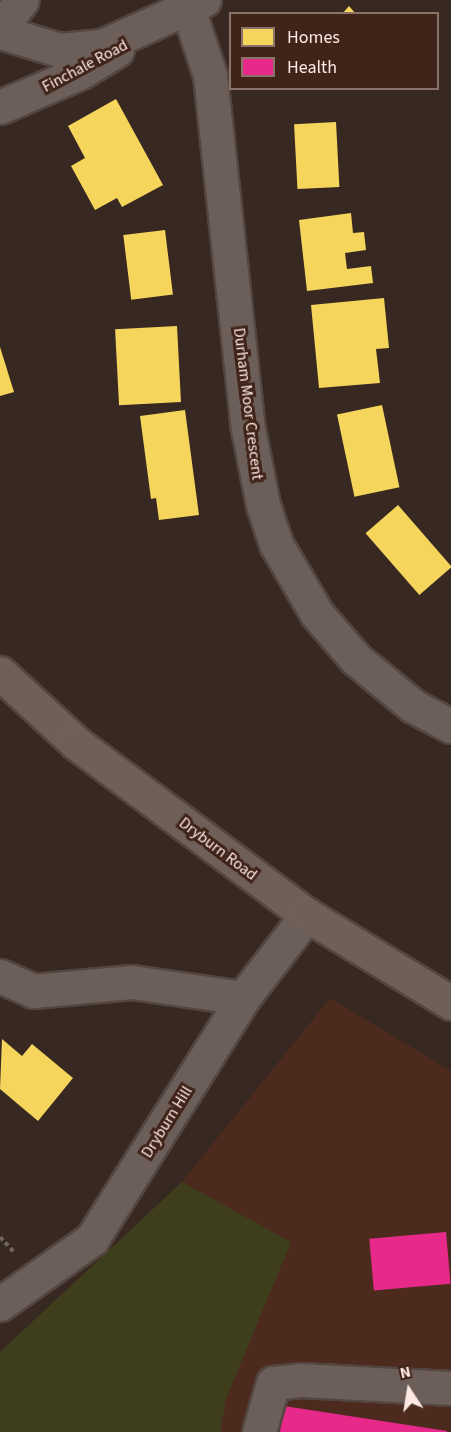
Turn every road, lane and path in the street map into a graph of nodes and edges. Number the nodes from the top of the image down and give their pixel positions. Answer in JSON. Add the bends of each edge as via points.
{"nodes":[{"id":1,"x":22,"y":0,"type":"edge"},
{"id":2,"x":186,"y":9,"type":"edge"},
{"id":3,"x":0,"y":30,"type":"edge"},
{"id":4,"x":0,"y":107,"type":"edge"},
{"id":5,"x":0,"y":673,"type":"edge"},
{"id":6,"x":451,"y":726,"type":"edge"},
{"id":7,"x":307,"y":915,"type":"junction"},
{"id":8,"x":0,"y":976,"type":"edge"},
{"id":9,"x":243,"y":998,"type":"junction"},
{"id":10,"x":451,"y":1003,"type":"edge"},
{"id":11,"x":0,"y":1304,"type":"edge"},
{"id":12,"x":451,"y":1388,"type":"edge"},
{"id":13,"x":259,"y":1432,"type":"edge"}],
"edges":[{"from":1,"to":3,"type":"street"},
{"from":2,"to":3,"type":"street","name":"Finchale Road","via":[[122,39],[81,49],[41,46]]},
{"from":2,"to":4,"type":"street","name":"Finchale Road","via":[[81,72]]},
{"from":2,"to":6,"type":"street","name":"Durham Moor Crescent","via":[[210,75],[248,429],[254,468],[276,544],[317,614],[356,659],[413,706]]},
{"from":5,"to":7,"type":"main road","name":"Dryburn Road","via":[[76,743]]},
{"from":7,"to":9,"type":"street","name":"Dryburn Hill"},
{"from":7,"to":10,"type":"main road","name":"Dryburn Road"},
{"from":8,"to":9,"type":"street","via":[[33,991],[132,982]]},
{"from":9,"to":11,"type":"street","name":"Dryburn Hill","via":[[92,1239]]},
{"from":12,"to":13,"type":"street","via":[[300,1380],[273,1383]]}]}
